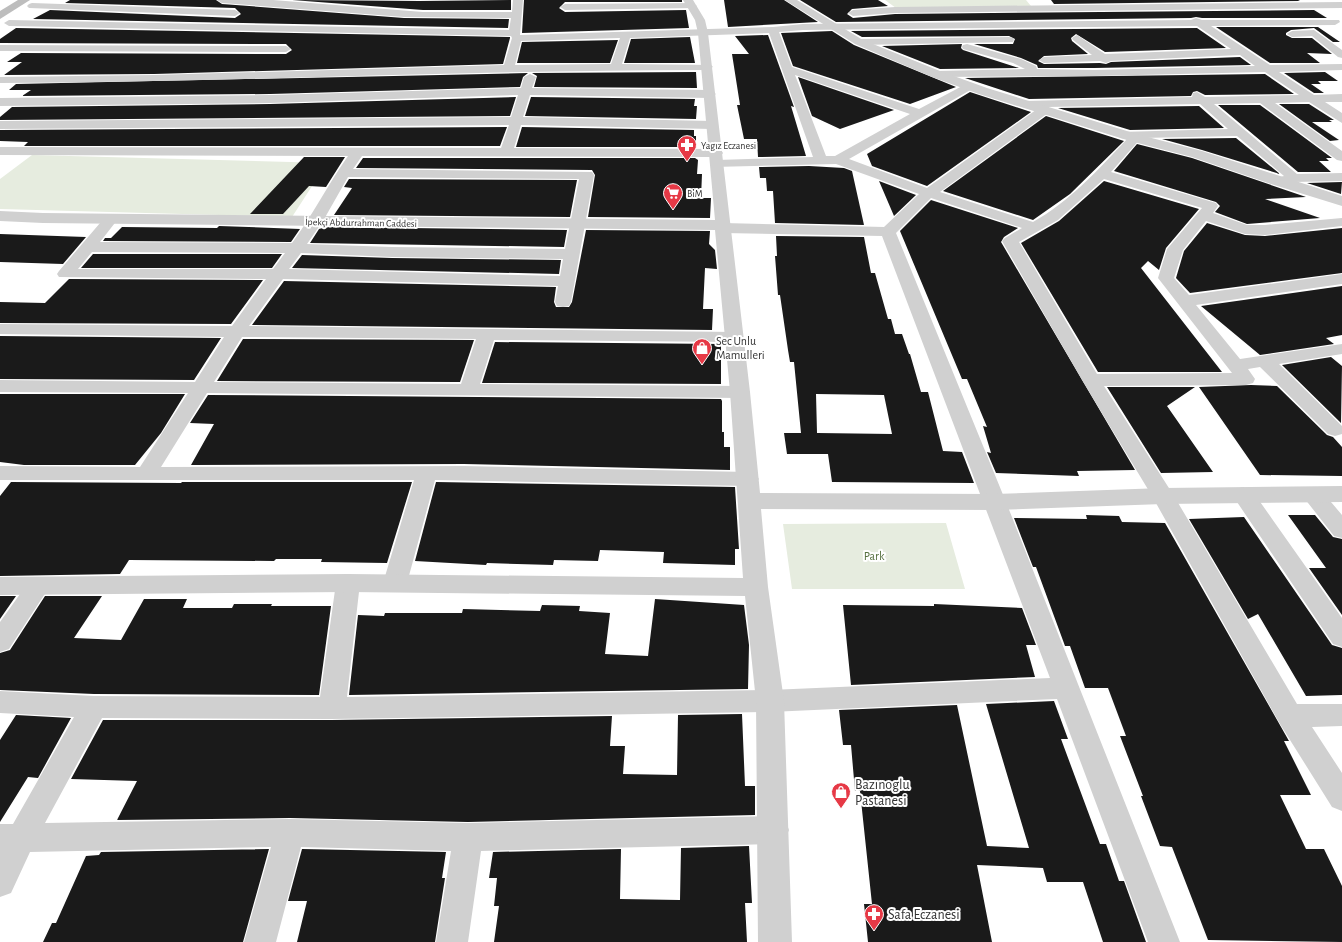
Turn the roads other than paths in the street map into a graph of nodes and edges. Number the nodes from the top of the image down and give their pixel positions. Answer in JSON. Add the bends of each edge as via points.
{"nodes":[{"id":1,"x":12,"y":0,"type":"edge"},
{"id":2,"x":41,"y":0,"type":"edge"},
{"id":3,"x":188,"y":0,"type":"edge"},
{"id":4,"x":222,"y":0,"type":"edge"},
{"id":5,"x":240,"y":0,"type":"edge"},
{"id":6,"x":518,"y":0,"type":"edge"},
{"id":7,"x":790,"y":0,"type":"edge"},
{"id":8,"x":878,"y":0,"type":"edge"},
{"id":9,"x":1035,"y":0,"type":"edge"},
{"id":10,"x":1083,"y":0,"type":"edge"},
{"id":11,"x":298,"y":2,"type":"edge"},
{"id":12,"x":29,"y":3,"type":"edge"},
{"id":13,"x":1335,"y":3,"type":"edge"},
{"id":14,"x":563,"y":4,"type":"edge"},
{"id":15,"x":1183,"y":4,"type":"edge"},
{"id":16,"x":1307,"y":5,"type":"junction"},
{"id":17,"x":0,"y":8,"type":"edge"},
{"id":18,"x":1043,"y":9,"type":"junction"},
{"id":19,"x":1090,"y":9,"type":"junction"},
{"id":20,"x":894,"y":10,"type":"junction"},
{"id":21,"x":921,"y":10,"type":"junction"},
{"id":22,"x":170,"y":12,"type":"junction"},
{"id":23,"x":246,"y":14,"type":"dead end"},
{"id":24,"x":516,"y":15,"type":"junction"},
{"id":25,"x":0,"y":16,"type":"edge"},
{"id":26,"x":694,"y":16,"type":"edge"},
{"id":27,"x":286,"y":19,"type":"dead end"},
{"id":28,"x":836,"y":19,"type":"junction"},
{"id":29,"x":1198,"y":22,"type":"junction"},
{"id":30,"x":9,"y":23,"type":"junction"},
{"id":31,"x":529,"y":26,"type":"dead end"},
{"id":32,"x":928,"y":26,"type":"junction"},
{"id":33,"x":150,"y":27,"type":"junction"},
{"id":34,"x":305,"y":28,"type":"junction"},
{"id":35,"x":1337,"y":28,"type":"edge"},
{"id":36,"x":0,"y":29,"type":"edge"},
{"id":37,"x":773,"y":30,"type":"junction"},
{"id":38,"x":515,"y":33,"type":"junction"},
{"id":39,"x":1314,"y":33,"type":"junction"},
{"id":40,"x":1217,"y":34,"type":"junction"},
{"id":41,"x":1232,"y":34,"type":"dead end"},
{"id":42,"x":1284,"y":34,"type":"dead end"},
{"id":43,"x":626,"y":35,"type":"junction"},
{"id":44,"x":1194,"y":35,"type":"dead end"},
{"id":45,"x":575,"y":36,"type":"junction"},
{"id":46,"x":1093,"y":38,"type":"dead end"},
{"id":47,"x":1022,"y":39,"type":"dead end"},
{"id":48,"x":944,"y":41,"type":"junction"},
{"id":49,"x":859,"y":42,"type":"junction"},
{"id":50,"x":0,"y":48,"type":"edge"},
{"id":51,"x":118,"y":49,"type":"junction"},
{"id":52,"x":286,"y":49,"type":"junction"},
{"id":53,"x":1243,"y":52,"type":"junction"},
{"id":54,"x":1342,"y":55,"type":"edge"},
{"id":55,"x":1102,"y":57,"type":"junction"},
{"id":56,"x":107,"y":58,"type":"dead end"},
{"id":57,"x":1017,"y":61,"type":"junction"},
{"id":58,"x":95,"y":67,"type":"dead end"},
{"id":59,"x":532,"y":67,"type":"junction"},
{"id":60,"x":615,"y":67,"type":"junction"},
{"id":61,"x":707,"y":67,"type":"junction"},
{"id":62,"x":1321,"y":67,"type":"junction"},
{"id":63,"x":1342,"y":67,"type":"edge"},
{"id":64,"x":509,"y":68,"type":"junction"},
{"id":65,"x":1268,"y":68,"type":"junction"},
{"id":66,"x":787,"y":69,"type":"junction"},
{"id":67,"x":1167,"y":71,"type":"junction"},
{"id":68,"x":375,"y":72,"type":"junction"},
{"id":69,"x":1042,"y":72,"type":"junction"},
{"id":70,"x":1120,"y":72,"type":"junction"},
{"id":71,"x":1094,"y":73,"type":"junction"},
{"id":72,"x":936,"y":74,"type":"junction"},
{"id":73,"x":286,"y":75,"type":"junction"},
{"id":74,"x":264,"y":76,"type":"junction"},
{"id":75,"x":215,"y":77,"type":"junction"},
{"id":76,"x":1337,"y":78,"type":"dead end"},
{"id":77,"x":0,"y":80,"type":"edge"},
{"id":78,"x":78,"y":80,"type":"junction"},
{"id":79,"x":1179,"y":81,"type":"dead end"},
{"id":80,"x":970,"y":86,"type":"junction"},
{"id":81,"x":527,"y":90,"type":"junction"},
{"id":82,"x":1191,"y":91,"type":"dead end"},
{"id":83,"x":487,"y":92,"type":"junction"},
{"id":84,"x":710,"y":94,"type":"junction"},
{"id":85,"x":359,"y":96,"type":"junction"},
{"id":86,"x":1342,"y":98,"type":"edge"},
{"id":87,"x":270,"y":99,"type":"junction"},
{"id":88,"x":1312,"y":99,"type":"junction"},
{"id":89,"x":193,"y":100,"type":"junction"},
{"id":90,"x":1203,"y":100,"type":"junction"},
{"id":91,"x":1263,"y":100,"type":"junction"},
{"id":92,"x":0,"y":102,"type":"edge"},
{"id":93,"x":47,"y":102,"type":"junction"},
{"id":94,"x":1084,"y":103,"type":"junction"},
{"id":95,"x":1034,"y":107,"type":"junction"},
{"id":96,"x":920,"y":113,"type":"junction"},
{"id":97,"x":1342,"y":119,"type":"edge"},
{"id":98,"x":517,"y":121,"type":"junction"},
{"id":99,"x":477,"y":122,"type":"junction"},
{"id":100,"x":294,"y":123,"type":"junction"},
{"id":101,"x":344,"y":123,"type":"junction"},
{"id":102,"x":168,"y":124,"type":"junction"},
{"id":103,"x":20,"y":125,"type":"junction"},
{"id":104,"x":712,"y":125,"type":"junction"},
{"id":105,"x":2,"y":131,"type":"edge"},
{"id":106,"x":1241,"y":132,"type":"junction"},
{"id":107,"x":1130,"y":136,"type":"junction"},
{"id":108,"x":0,"y":151,"type":"edge"},
{"id":109,"x":144,"y":151,"type":"junction"},
{"id":110,"x":273,"y":152,"type":"junction"},
{"id":111,"x":327,"y":153,"type":"junction"},
{"id":112,"x":357,"y":153,"type":"junction"},
{"id":113,"x":580,"y":153,"type":"junction"},
{"id":114,"x":506,"y":154,"type":"junction"},
{"id":115,"x":1342,"y":157,"type":"edge"},
{"id":116,"x":716,"y":159,"type":"junction"},
{"id":117,"x":838,"y":160,"type":"junction"},
{"id":118,"x":821,"y":161,"type":"junction"},
{"id":119,"x":343,"y":173,"type":"junction"},
{"id":120,"x":1102,"y":174,"type":"junction"},
{"id":121,"x":575,"y":175,"type":"junction"},
{"id":122,"x":1342,"y":176,"type":"edge"},
{"id":123,"x":1294,"y":178,"type":"junction"},
{"id":124,"x":1276,"y":181,"type":"junction"},
{"id":125,"x":929,"y":193,"type":"junction"},
{"id":126,"x":1342,"y":201,"type":"edge"},
{"id":127,"x":1203,"y":215,"type":"junction"},
{"id":128,"x":0,"y":216,"type":"edge"},
{"id":129,"x":111,"y":219,"type":"junction"},
{"id":130,"x":316,"y":221,"type":"junction"},
{"id":131,"x":1342,"y":222,"type":"edge"},
{"id":132,"x":578,"y":224,"type":"junction"},
{"id":133,"x":723,"y":226,"type":"junction"},
{"id":134,"x":1033,"y":227,"type":"junction"},
{"id":135,"x":888,"y":232,"type":"junction"},
{"id":136,"x":88,"y":247,"type":"junction"},
{"id":137,"x":296,"y":248,"type":"junction"},
{"id":138,"x":573,"y":254,"type":"junction"},
{"id":139,"x":277,"y":274,"type":"junction"},
{"id":140,"x":1342,"y":279,"type":"edge"},
{"id":141,"x":567,"y":281,"type":"junction"},
{"id":142,"x":1185,"y":301,"type":"junction"},
{"id":143,"x":563,"y":302,"type":"dead end"},
{"id":144,"x":0,"y":329,"type":"edge"},
{"id":145,"x":237,"y":331,"type":"junction"},
{"id":146,"x":487,"y":334,"type":"junction"},
{"id":147,"x":734,"y":338,"type":"junction"},
{"id":148,"x":1342,"y":349,"type":"edge"},
{"id":149,"x":1265,"y":361,"type":"junction"},
{"id":150,"x":1236,"y":365,"type":"junction"},
{"id":151,"x":1091,"y":380,"type":"junction"},
{"id":152,"x":0,"y":386,"type":"edge"},
{"id":153,"x":201,"y":387,"type":"junction"},
{"id":154,"x":469,"y":389,"type":"junction"},
{"id":155,"x":740,"y":392,"type":"junction"},
{"id":156,"x":1340,"y":433,"type":"edge"},
{"id":157,"x":0,"y":473,"type":"edge"},
{"id":158,"x":427,"y":473,"type":"junction"},
{"id":159,"x":146,"y":474,"type":"junction"},
{"id":160,"x":749,"y":490,"type":"junction"},
{"id":161,"x":1243,"y":494,"type":"junction"},
{"id":162,"x":1312,"y":494,"type":"junction"},
{"id":163,"x":1342,"y":494,"type":"edge"},
{"id":164,"x":1163,"y":496,"type":"junction"},
{"id":165,"x":995,"y":502,"type":"junction"},
{"id":166,"x":1342,"y":530,"type":"edge"},
{"id":167,"x":348,"y":583,"type":"junction"},
{"id":168,"x":395,"y":583,"type":"junction"},
{"id":169,"x":0,"y":586,"type":"edge"},
{"id":170,"x":38,"y":586,"type":"junction"},
{"id":171,"x":756,"y":587,"type":"junction"},
{"id":172,"x":1342,"y":637,"type":"edge"},
{"id":173,"x":0,"y":642,"type":"edge"},
{"id":174,"x":1066,"y":688,"type":"junction"},
{"id":175,"x":770,"y":701,"type":"junction"},
{"id":176,"x":0,"y":702,"type":"edge"},
{"id":177,"x":94,"y":707,"type":"junction"},
{"id":178,"x":332,"y":708,"type":"junction"},
{"id":179,"x":1342,"y":715,"type":"edge"},
{"id":180,"x":1290,"y":716,"type":"junction"},
{"id":181,"x":1342,"y":798,"type":"edge"},
{"id":182,"x":774,"y":830,"type":"junction"},
{"id":183,"x":290,"y":833,"type":"junction"},
{"id":184,"x":468,"y":837,"type":"junction"},
{"id":185,"x":11,"y":838,"type":"edge"},
{"id":186,"x":0,"y":882,"type":"edge"},
{"id":187,"x":260,"y":942,"type":"edge"},
{"id":188,"x":452,"y":942,"type":"edge"},
{"id":189,"x":775,"y":942,"type":"edge"},
{"id":190,"x":1164,"y":942,"type":"edge"}],
"edges":[{"from":1,"to":17,"type":"main road"},
{"from":2,"to":12,"type":"street"},
{"from":3,"to":22,"type":"street"},
{"from":4,"to":5,"type":"street"},
{"from":5,"to":11,"type":"street"},
{"from":6,"to":24,"type":"street"},
{"from":7,"to":28,"type":"street","via":[[819,17]]},
{"from":8,"to":20,"type":"street"},
{"from":9,"to":18,"type":"street"},
{"from":10,"to":19,"type":"street"},
{"from":11,"to":24,"type":"street","via":[[325,8],[413,14]]},
{"from":12,"to":22,"type":"street"},
{"from":12,"to":25,"type":"main road"},
{"from":12,"to":30,"type":"street"},
{"from":13,"to":16,"type":"street"},
{"from":14,"to":26,"type":"street"},
{"from":14,"to":45,"type":"street"},
{"from":15,"to":16,"type":"street"},
{"from":15,"to":19,"type":"street"},
{"from":15,"to":29,"type":"street"},
{"from":16,"to":35,"type":"street"},
{"from":18,"to":19,"type":"street"},
{"from":18,"to":21,"type":"street"},
{"from":20,"to":21,"type":"street"},
{"from":20,"to":28,"type":"street"},
{"from":21,"to":32,"type":"street"},
{"from":22,"to":23,"type":"street"},
{"from":22,"to":33,"type":"street"},
{"from":24,"to":38,"type":"street"},
{"from":26,"to":37,"type":"street"},
{"from":26,"to":43,"type":"street"},
{"from":26,"to":61,"type":"street"},
{"from":27,"to":34,"type":"street"},
{"from":28,"to":32,"type":"street"},
{"from":28,"to":37,"type":"street"},
{"from":28,"to":49,"type":"street"},
{"from":29,"to":32,"type":"street"},
{"from":29,"to":35,"type":"street"},
{"from":29,"to":40,"type":"street"},
{"from":30,"to":33,"type":"street"},
{"from":30,"to":36,"type":"street"},
{"from":31,"to":38,"type":"street"},
{"from":32,"to":48,"type":"street"},
{"from":33,"to":34,"type":"street"},
{"from":33,"to":51,"type":"street"},
{"from":34,"to":38,"type":"street"},
{"from":34,"to":52,"type":"street"},
{"from":35,"to":39,"type":"street"},
{"from":37,"to":66,"type":"street"},
{"from":38,"to":45,"type":"street"},
{"from":38,"to":64,"type":"street"},
{"from":39,"to":42,"type":"street"},
{"from":39,"to":54,"type":"street"},
{"from":40,"to":41,"type":"street"},
{"from":40,"to":44,"type":"street"},
{"from":40,"to":53,"type":"street"},
{"from":43,"to":45,"type":"street"},
{"from":43,"to":60,"type":"street"},
{"from":46,"to":55,"type":"street","via":[[1073,38]]},
{"from":47,"to":48,"type":"street"},
{"from":48,"to":49,"type":"street"},
{"from":48,"to":57,"type":"street"},
{"from":49,"to":72,"type":"street"},
{"from":50,"to":51,"type":"street"},
{"from":51,"to":52,"type":"street"},
{"from":51,"to":56,"type":"street"},
{"from":52,"to":74,"type":"street"},
{"from":53,"to":55,"type":"street"},
{"from":53,"to":65,"type":"street"},
{"from":55,"to":57,"type":"street"},
{"from":55,"to":70,"type":"street"},
{"from":57,"to":69,"type":"street"},
{"from":58,"to":78,"type":"street"},
{"from":59,"to":60,"type":"street"},
{"from":59,"to":64,"type":"street"},
{"from":59,"to":81,"type":"street"},
{"from":60,"to":61,"type":"street"},
{"from":61,"to":84,"type":"street"},
{"from":62,"to":63,"type":"street"},
{"from":62,"to":65,"type":"street"},
{"from":62,"to":76,"type":"street"},
{"from":64,"to":68,"type":"street"},
{"from":65,"to":67,"type":"street"},
{"from":65,"to":88,"type":"street"},
{"from":66,"to":96,"type":"street"},
{"from":66,"to":118,"type":"street"},
{"from":67,"to":70,"type":"street"},
{"from":67,"to":79,"type":"street"},
{"from":68,"to":73,"type":"street"},
{"from":68,"to":85,"type":"street"},
{"from":69,"to":71,"type":"street"},
{"from":69,"to":72,"type":"street"},
{"from":70,"to":71,"type":"street"},
{"from":71,"to":94,"type":"street"},
{"from":72,"to":80,"type":"street"},
{"from":73,"to":74,"type":"street"},
{"from":73,"to":87,"type":"street"},
{"from":74,"to":75,"type":"street"},
{"from":75,"to":78,"type":"street"},
{"from":75,"to":89,"type":"street"},
{"from":77,"to":78,"type":"street"},
{"from":78,"to":93,"type":"street"},
{"from":80,"to":95,"type":"street"},
{"from":80,"to":96,"type":"street"},
{"from":81,"to":83,"type":"street"},
{"from":81,"to":84,"type":"street"},
{"from":81,"to":98,"type":"street"},
{"from":82,"to":90,"type":"street"},
{"from":83,"to":85,"type":"street"},
{"from":83,"to":99,"type":"street"},
{"from":84,"to":104,"type":"street"},
{"from":85,"to":87,"type":"street"},
{"from":85,"to":101,"type":"street"},
{"from":86,"to":88,"type":"street"},
{"from":87,"to":89,"type":"street"},
{"from":88,"to":91,"type":"street"},
{"from":88,"to":97,"type":"street"},
{"from":89,"to":93,"type":"street"},
{"from":89,"to":102,"type":"street"},
{"from":90,"to":91,"type":"street"},
{"from":90,"to":94,"type":"street"},
{"from":90,"to":106,"type":"street"},
{"from":91,"to":115,"type":"street"},
{"from":92,"to":93,"type":"street"},
{"from":93,"to":103,"type":"street"},
{"from":94,"to":95,"type":"street"},
{"from":95,"to":107,"type":"street"},
{"from":95,"to":125,"type":"street"},
{"from":96,"to":117,"type":"street"},
{"from":98,"to":99,"type":"street"},
{"from":98,"to":104,"type":"street"},
{"from":98,"to":114,"type":"street"},
{"from":99,"to":101,"type":"street"},
{"from":100,"to":101,"type":"street"},
{"from":100,"to":102,"type":"street"},
{"from":100,"to":110,"type":"street"},
{"from":101,"to":111,"type":"street"},
{"from":102,"to":103,"type":"street"},
{"from":102,"to":109,"type":"street"},
{"from":103,"to":105,"type":"street"},
{"from":104,"to":116,"type":"street"},
{"from":106,"to":107,"type":"street"},
{"from":106,"to":123,"type":"street"},
{"from":107,"to":120,"type":"street"},
{"from":107,"to":124,"type":"street","via":[[1197,154]]},
{"from":108,"to":109,"type":"street"},
{"from":109,"to":110,"type":"street"},
{"from":110,"to":111,"type":"street"},
{"from":111,"to":112,"type":"street"},
{"from":112,"to":114,"type":"street"},
{"from":112,"to":119,"type":"street"},
{"from":113,"to":114,"type":"street"},
{"from":113,"to":116,"type":"street"},
{"from":113,"to":121,"type":"street"},
{"from":116,"to":118,"type":"street"},
{"from":116,"to":133,"type":"street"},
{"from":117,"to":118,"type":"street"},
{"from":117,"to":125,"type":"street"},
{"from":119,"to":121,"type":"street"},
{"from":119,"to":130,"type":"street"},
{"from":120,"to":127,"type":"street","via":[[1211,206]]},
{"from":120,"to":134,"type":"street","via":[[1053,217]]},
{"from":121,"to":132,"type":"street","via":[[587,175]]},
{"from":122,"to":123,"type":"street"},
{"from":123,"to":124,"type":"street"},
{"from":124,"to":126,"type":"street"},
{"from":125,"to":134,"type":"street"},
{"from":125,"to":135,"type":"street"},
{"from":127,"to":131,"type":"street","via":[[1245,229],[1265,230]]},
{"from":127,"to":142,"type":"street","via":[[1175,249],[1166,278]]},
{"from":128,"to":129,"type":"street","name":"İpekçi Abdurrahman Caddesi"},
{"from":129,"to":130,"type":"street","name":"İpekçi Abdurrahman Caddesi"},
{"from":129,"to":136,"type":"street"},
{"from":130,"to":132,"type":"street","name":"İpekçi Abdurrahman Caddesi"},
{"from":130,"to":137,"type":"street"},
{"from":132,"to":133,"type":"street","name":"İpekçi Abdurrahman Caddesi"},
{"from":132,"to":138,"type":"street"},
{"from":133,"to":135,"type":"street"},
{"from":133,"to":147,"type":"street"},
{"from":134,"to":151,"type":"street","via":[[1010,241]]},
{"from":135,"to":165,"type":"street"},
{"from":136,"to":137,"type":"street"},
{"from":136,"to":139,"type":"street","via":[[65,274]]},
{"from":137,"to":138,"type":"street"},
{"from":137,"to":139,"type":"street"},
{"from":138,"to":141,"type":"street"},
{"from":139,"to":141,"type":"street"},
{"from":139,"to":145,"type":"street"},
{"from":140,"to":142,"type":"street"},
{"from":141,"to":143,"type":"street"},
{"from":142,"to":150,"type":"street"},
{"from":144,"to":145,"type":"street"},
{"from":145,"to":146,"type":"street"},
{"from":145,"to":153,"type":"street"},
{"from":146,"to":147,"type":"street"},
{"from":146,"to":154,"type":"street"},
{"from":147,"to":155,"type":"street"},
{"from":148,"to":149,"type":"street"},
{"from":149,"to":150,"type":"street"},
{"from":149,"to":156,"type":"street"},
{"from":150,"to":151,"type":"street","via":[[1246,379]]},
{"from":151,"to":164,"type":"street"},
{"from":152,"to":153,"type":"street"},
{"from":153,"to":154,"type":"street"},
{"from":153,"to":159,"type":"street"},
{"from":154,"to":155,"type":"street"},
{"from":155,"to":160,"type":"street"},
{"from":157,"to":159,"type":"street"},
{"from":158,"to":159,"type":"street"},
{"from":158,"to":160,"type":"street"},
{"from":158,"to":168,"type":"street"},
{"from":160,"to":165,"type":"street"},
{"from":160,"to":171,"type":"street"},
{"from":161,"to":162,"type":"street"},
{"from":161,"to":164,"type":"street"},
{"from":161,"to":172,"type":"street"},
{"from":162,"to":163,"type":"street"},
{"from":162,"to":166,"type":"street"},
{"from":164,"to":165,"type":"street"},
{"from":164,"to":180,"type":"street"},
{"from":165,"to":174,"type":"street"},
{"from":167,"to":168,"type":"street"},
{"from":167,"to":170,"type":"street"},
{"from":167,"to":178,"type":"street"},
{"from":168,"to":171,"type":"street"},
{"from":169,"to":170,"type":"street"},
{"from":170,"to":173,"type":"street"},
{"from":171,"to":175,"type":"street"},
{"from":174,"to":175,"type":"street"},
{"from":174,"to":190,"type":"street"},
{"from":175,"to":178,"type":"street"},
{"from":175,"to":182,"type":"street"},
{"from":176,"to":177,"type":"street"},
{"from":177,"to":178,"type":"street"},
{"from":177,"to":185,"type":"street"},
{"from":179,"to":180,"type":"street"},
{"from":180,"to":181,"type":"street"},
{"from":182,"to":184,"type":"street"},
{"from":182,"to":189,"type":"street"},
{"from":183,"to":184,"type":"street"},
{"from":183,"to":185,"type":"street"},
{"from":183,"to":187,"type":"street"},
{"from":184,"to":188,"type":"street"},
{"from":185,"to":186,"type":"street"}]}
